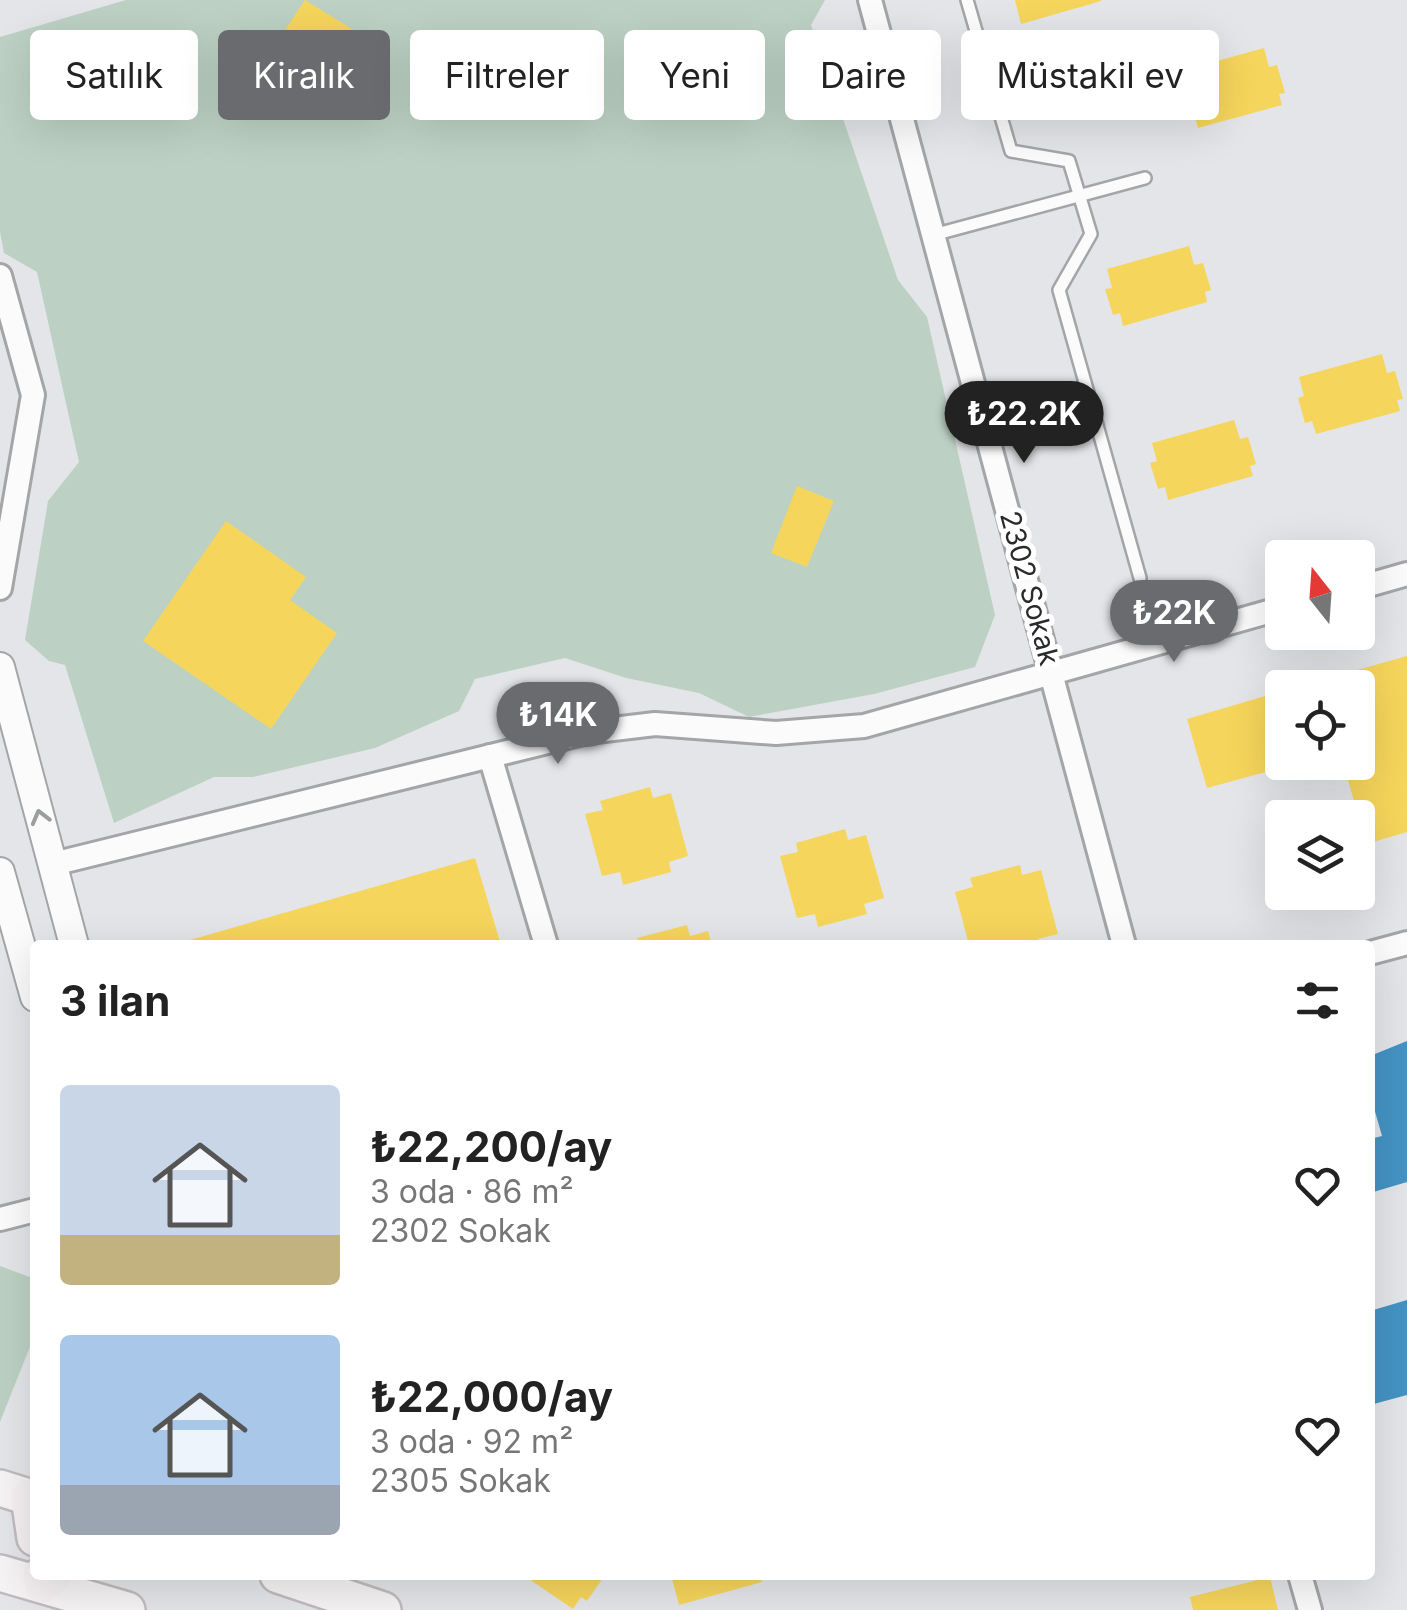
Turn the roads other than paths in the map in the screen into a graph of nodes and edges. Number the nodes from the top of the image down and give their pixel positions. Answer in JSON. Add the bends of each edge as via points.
{"nodes":[{"id":1,"x":870,"y":0,"type":"edge"},
{"id":2,"x":967,"y":0,"type":"edge"},
{"id":3,"x":1146,"y":178,"type":"dead end"},
{"id":4,"x":1081,"y":196,"type":"junction"},
{"id":5,"x":933,"y":235,"type":"junction"},
{"id":6,"x":0,"y":276,"type":"edge"},
{"id":7,"x":1407,"y":574,"type":"edge"},
{"id":8,"x":1140,"y":578,"type":"dead end"},
{"id":9,"x":1375,"y":583,"type":"edge"},
{"id":10,"x":0,"y":588,"type":"edge"},
{"id":11,"x":1265,"y":613,"type":"edge"},
{"id":12,"x":0,"y":667,"type":"edge"},
{"id":13,"x":1052,"y":671,"type":"junction"},
{"id":14,"x":490,"y":756,"type":"junction"},
{"id":15,"x":53,"y":864,"type":"junction"},
{"id":16,"x":0,"y":872,"type":"edge"},
{"id":17,"x":73,"y":940,"type":"edge"},
{"id":18,"x":545,"y":940,"type":"edge"},
{"id":19,"x":1123,"y":940,"type":"edge"},
{"id":20,"x":1407,"y":942,"type":"edge"},
{"id":21,"x":1375,"y":951,"type":"edge"},
{"id":22,"x":30,"y":979,"type":"edge"},
{"id":23,"x":30,"y":1211,"type":"edge"},
{"id":24,"x":0,"y":1219,"type":"edge"},
{"id":25,"x":0,"y":1573,"type":"edge"},
{"id":26,"x":30,"y":1576,"type":"edge"},
{"id":27,"x":51,"y":1580,"type":"edge"},
{"id":28,"x":293,"y":1580,"type":"edge"},
{"id":29,"x":1301,"y":1580,"type":"edge"},
{"id":30,"x":127,"y":1610,"type":"edge"},
{"id":31,"x":383,"y":1610,"type":"edge"},
{"id":32,"x":1310,"y":1610,"type":"edge"}],
"edges":[{"from":1,"to":5,"type":"street","name":"2302 Sokak"},
{"from":2,"to":4,"type":"lane","via":[[1011,151],[1069,161]]},
{"from":3,"to":4,"type":"lane"},
{"from":4,"to":5,"type":"lane"},
{"from":4,"to":8,"type":"lane","via":[[1091,234],[1059,290]]},
{"from":5,"to":13,"type":"street","name":"2302 Sokak"},
{"from":6,"to":10,"type":"street","via":[[33,395]]},
{"from":7,"to":9,"type":"street"},
{"from":11,"to":13,"type":"street"},
{"from":15,"to":12,"type":"street","one_way":true},
{"from":13,"to":14,"type":"street","via":[[864,726],[776,733],[622,726]]},
{"from":13,"to":19,"type":"street","name":"2302 Sokak"},
{"from":14,"to":15,"type":"street"},
{"from":14,"to":18,"type":"street"},
{"from":15,"to":17,"type":"street"},
{"from":16,"to":22,"type":"street"},
{"from":20,"to":21,"type":"street"},
{"from":23,"to":24,"type":"street"},
{"from":25,"to":26,"type":"main road"},
{"from":27,"to":30,"type":"main road"},
{"from":28,"to":31,"type":"main road"},
{"from":29,"to":32,"type":"street"}]}
